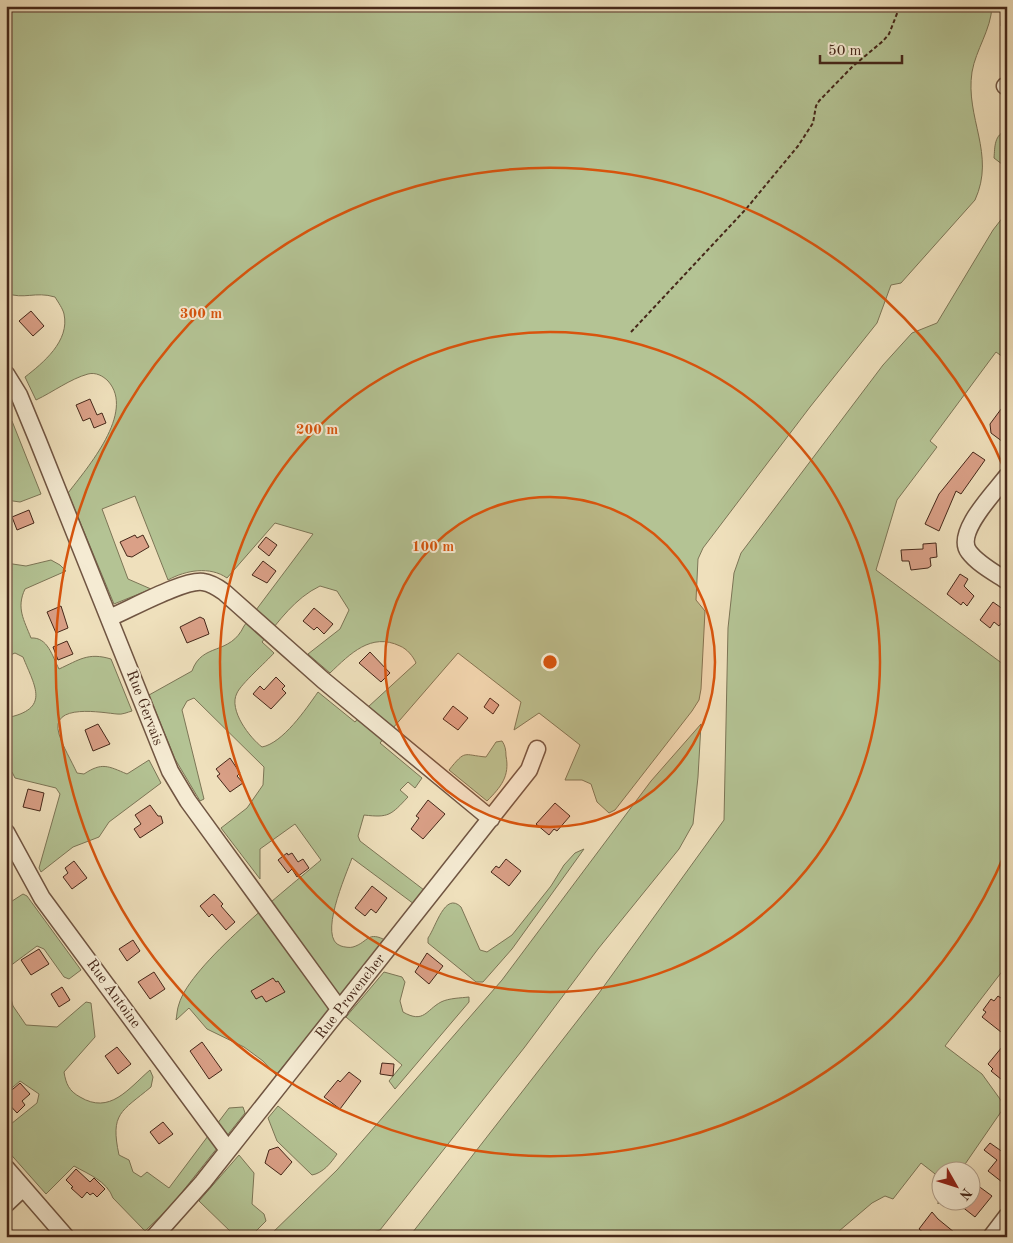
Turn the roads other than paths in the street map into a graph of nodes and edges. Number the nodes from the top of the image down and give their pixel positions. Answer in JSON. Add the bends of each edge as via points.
{"nodes":[{"id":1,"x":6,"y":374,"type":"edge"},
{"id":2,"x":1007,"y":476,"type":"edge"},
{"id":3,"x":1007,"y":581,"type":"edge"},
{"id":4,"x":109,"y":618,"type":"junction"},
{"id":5,"x":537,"y":749,"type":"dead end"},
{"id":6,"x":491,"y":819,"type":"junction"},
{"id":7,"x":6,"y":832,"type":"edge"},
{"id":8,"x":340,"y":1010,"type":"junction"},
{"id":9,"x":228,"y":1150,"type":"junction"},
{"id":10,"x":6,"y":1168,"type":"edge"},
{"id":11,"x":23,"y":1188,"type":"junction"},
{"id":12,"x":6,"y":1204,"type":"edge"},
{"id":13,"x":1007,"y":1216,"type":"edge"},
{"id":14,"x":66,"y":1237,"type":"edge"},
{"id":15,"x":154,"y":1237,"type":"edge"},
{"id":16,"x":991,"y":1237,"type":"edge"}],
"edges":[{"from":1,"to":4,"type":"street","name":"Rue Gervais","via":[[38,440]]},
{"from":2,"to":3,"type":"street","via":[[970,524],[965,538],[965,545],[973,556]]},
{"from":4,"to":6,"type":"street","via":[[189,583],[211,584]]},
{"from":4,"to":8,"type":"street","name":"Rue Gervais","via":[[162,755],[178,786]]},
{"from":5,"to":6,"type":"street","name":"Rue Provencher","via":[[529,770]]},
{"from":6,"to":8,"type":"street","name":"Rue Provencher"},
{"from":7,"to":9,"type":"street","name":"Rue Antoine","via":[[42,898]]},
{"from":8,"to":9,"type":"street","name":"Rue Provencher"},
{"from":9,"to":15,"type":"street","name":"Rue Provencher"},
{"from":10,"to":11,"type":"street"},
{"from":11,"to":12,"type":"street"},
{"from":11,"to":14,"type":"street"},
{"from":13,"to":16,"type":"street"}]}
